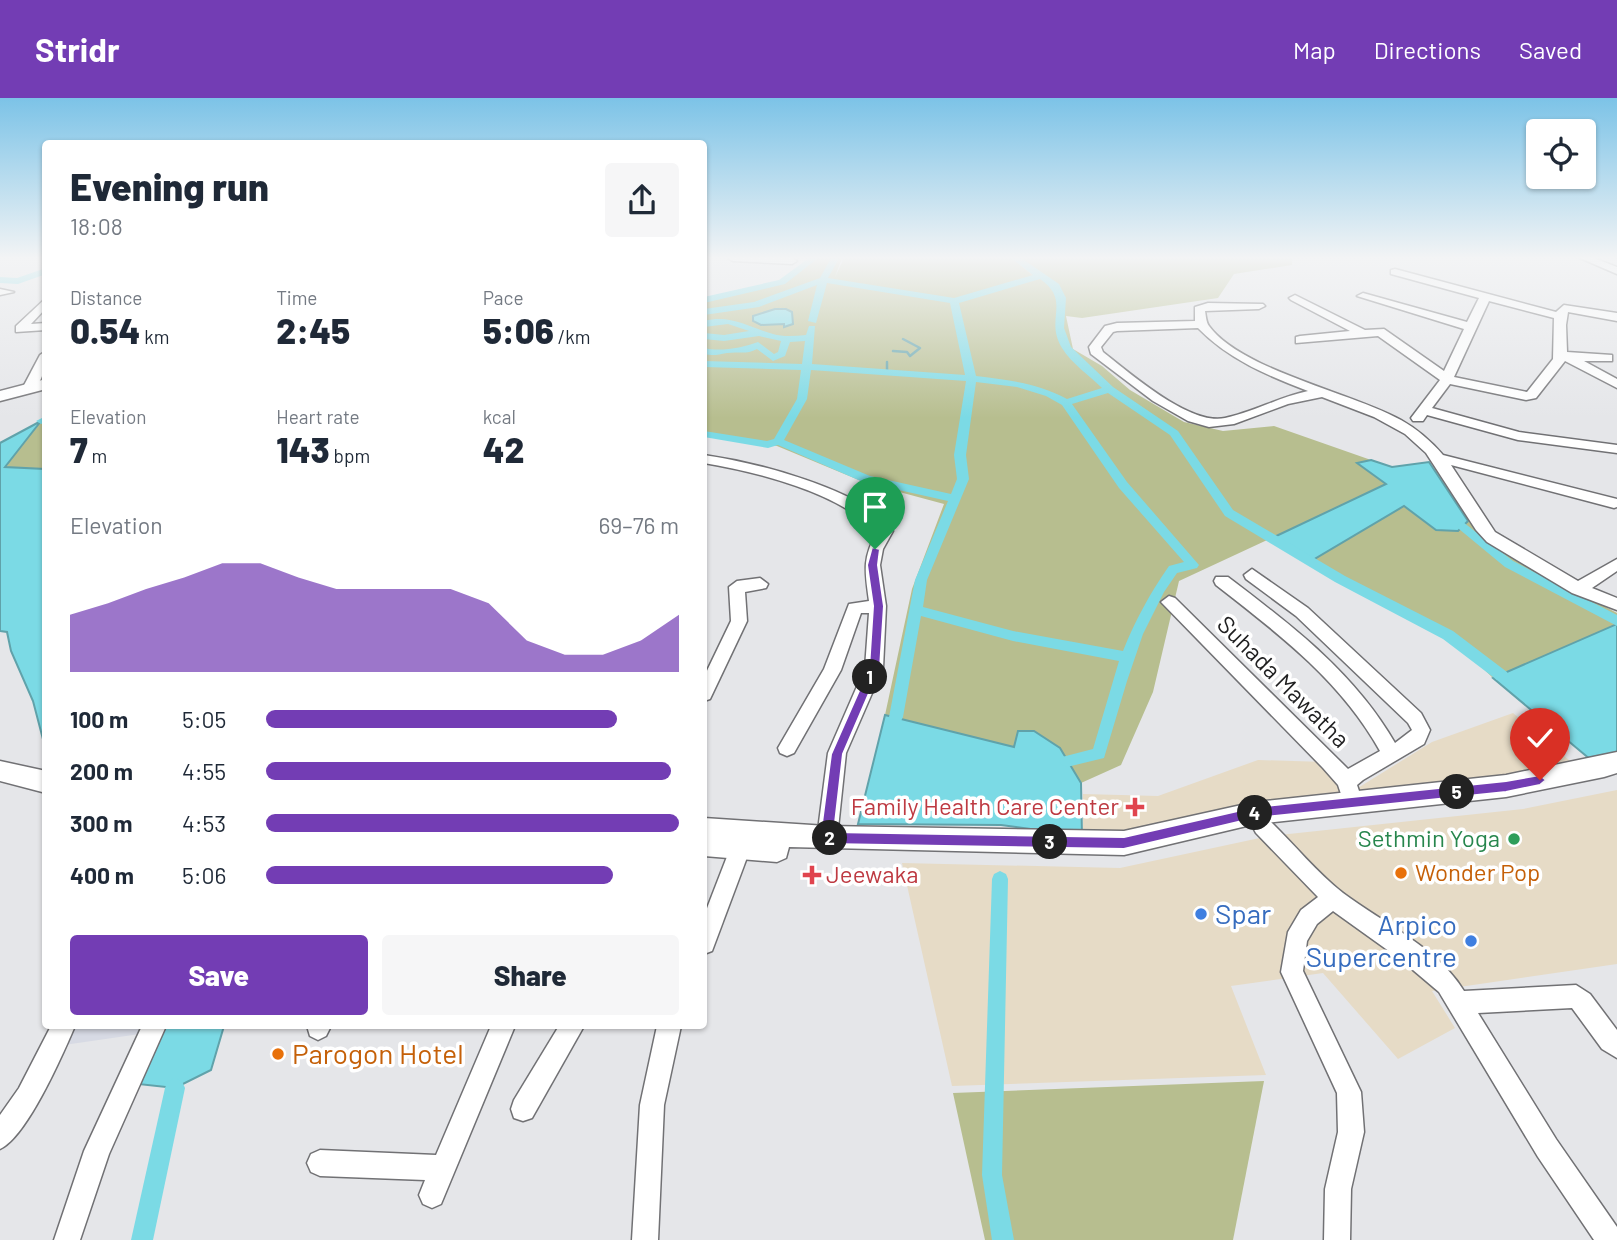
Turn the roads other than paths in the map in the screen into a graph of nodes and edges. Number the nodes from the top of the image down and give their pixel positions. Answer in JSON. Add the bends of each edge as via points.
{"nodes":[{"id":1,"x":36,"y":311,"type":"edge"},
{"id":2,"x":1199,"y":311,"type":"edge"},
{"id":3,"x":1320,"y":311,"type":"edge"},
{"id":4,"x":1416,"y":311,"type":"edge"},
{"id":5,"x":1478,"y":311,"type":"edge"},
{"id":6,"x":1541,"y":311,"type":"edge"},
{"id":7,"x":1562,"y":311,"type":"edge"},
{"id":8,"x":1589,"y":311,"type":"edge"},
{"id":9,"x":1559,"y":316,"type":"junction"},
{"id":10,"x":1617,"y":317,"type":"edge"},
{"id":11,"x":1202,"y":324,"type":"junction"},
{"id":12,"x":42,"y":326,"type":"edge"},
{"id":13,"x":1470,"y":327,"type":"junction"},
{"id":14,"x":1362,"y":333,"type":"junction"},
{"id":15,"x":1300,"y":340,"type":"dead end"},
{"id":16,"x":1563,"y":356,"type":"junction"},
{"id":17,"x":1608,"y":358,"type":"dead end"},
{"id":18,"x":42,"y":363,"type":"edge"},
{"id":19,"x":1447,"y":379,"type":"junction"},
{"id":20,"x":1617,"y":384,"type":"edge"},
{"id":21,"x":42,"y":385,"type":"edge"},
{"id":22,"x":28,"y":389,"type":"junction"},
{"id":23,"x":1325,"y":392,"type":"junction"},
{"id":24,"x":0,"y":396,"type":"edge"},
{"id":25,"x":1425,"y":410,"type":"junction"},
{"id":26,"x":1408,"y":428,"type":"junction"},
{"id":27,"x":1617,"y":449,"type":"edge"},
{"id":28,"x":1440,"y":458,"type":"junction"},
{"id":29,"x":707,"y":460,"type":"edge"},
{"id":30,"x":1614,"y":503,"type":"dead end"},
{"id":31,"x":1617,"y":564,"type":"edge"},
{"id":32,"x":1252,"y":575,"type":"dead end"},
{"id":33,"x":1222,"y":581,"type":"dead end"},
{"id":34,"x":760,"y":584,"type":"dead end"},
{"id":35,"x":1578,"y":589,"type":"junction"},
{"id":36,"x":1169,"y":602,"type":"dead end"},
{"id":37,"x":1617,"y":604,"type":"edge"},
{"id":38,"x":878,"y":606,"type":"junction"},
{"id":39,"x":707,"y":688,"type":"edge"},
{"id":40,"x":787,"y":748,"type":"dead end"},
{"id":41,"x":1392,"y":755,"type":"junction"},
{"id":42,"x":0,"y":771,"type":"edge"},
{"id":43,"x":1614,"y":772,"type":"edge"},
{"id":44,"x":42,"y":781,"type":"edge"},
{"id":45,"x":0,"y":787,"type":"edge"},
{"id":46,"x":1350,"y":793,"type":"junction"},
{"id":47,"x":42,"y":796,"type":"edge"},
{"id":48,"x":1259,"y":820,"type":"junction"},
{"id":49,"x":707,"y":831,"type":"edge"},
{"id":50,"x":827,"y":838,"type":"junction"},
{"id":51,"x":744,"y":840,"type":"junction"},
{"id":52,"x":707,"y":845,"type":"edge"},
{"id":53,"x":1333,"y":898,"type":"junction"},
{"id":54,"x":707,"y":935,"type":"edge"},
{"id":55,"x":1458,"y":1003,"type":"junction"},
{"id":56,"x":62,"y":1029,"type":"edge"},
{"id":57,"x":153,"y":1029,"type":"edge"},
{"id":58,"x":502,"y":1029,"type":"edge"},
{"id":59,"x":570,"y":1029,"type":"edge"},
{"id":60,"x":668,"y":1029,"type":"edge"},
{"id":61,"x":1617,"y":1046,"type":"edge"},
{"id":62,"x":523,"y":1110,"type":"dead end"},
{"id":63,"x":0,"y":1136,"type":"edge"},
{"id":64,"x":320,"y":1163,"type":"dead end"},
{"id":65,"x":442,"y":1168,"type":"junction"},
{"id":66,"x":432,"y":1195,"type":"dead end"},
{"id":67,"x":67,"y":1240,"type":"edge"},
{"id":68,"x":645,"y":1240,"type":"edge"},
{"id":69,"x":1337,"y":1240,"type":"edge"},
{"id":70,"x":1610,"y":1240,"type":"edge"}],
"edges":[{"from":1,"to":12,"type":"street","via":[[20,329]]},
{"from":2,"to":11,"type":"street"},
{"from":3,"to":14,"type":"street"},
{"from":4,"to":13,"type":"street"},
{"from":5,"to":13,"type":"street"},
{"from":6,"to":9,"type":"street"},
{"from":7,"to":9,"type":"street"},
{"from":8,"to":10,"type":"street"},
{"from":9,"to":16,"type":"street"},
{"from":11,"to":23,"type":"street","via":[[1220,343],[1255,366]]},
{"from":11,"to":23,"type":"street","via":[[1117,327],[1109,329],[1095,347],[1097,354],[1146,391],[1207,422],[1220,424],[1286,400]]},
{"from":13,"to":19,"type":"street"},
{"from":14,"to":15,"type":"street"},
{"from":14,"to":19,"type":"street","via":[[1384,332]]},
{"from":16,"to":17,"type":"street"},
{"from":16,"to":19,"type":"street","via":[[1531,395]]},
{"from":16,"to":20,"type":"street"},
{"from":18,"to":22,"type":"street"},
{"from":19,"to":25,"type":"street"},
{"from":21,"to":22,"type":"main road"},
{"from":22,"to":24,"type":"main road"},
{"from":23,"to":26,"type":"street"},
{"from":25,"to":26,"type":"street"},
{"from":25,"to":27,"type":"street","via":[[1518,436]]},
{"from":26,"to":28,"type":"street"},
{"from":28,"to":30,"type":"street"},
{"from":28,"to":35,"type":"street","via":[[1488,534],[1553,578]]},
{"from":29,"to":38,"type":"street","via":[[773,474],[826,494],[879,522],[885,531],[872,565]]},
{"from":31,"to":35,"type":"street"},
{"from":32,"to":41,"type":"street","via":[[1302,612],[1415,718],[1422,730],[1417,739]]},
{"from":33,"to":41,"type":"street","via":[[1340,678],[1378,726]]},
{"from":34,"to":39,"type":"street","via":[[737,587],[739,621]]},
{"from":35,"to":37,"type":"street"},
{"from":36,"to":46,"type":"street","name":"Suhada Mawatha","via":[[1330,762]]},
{"from":38,"to":40,"type":"street","via":[[855,608],[832,670]]},
{"from":38,"to":50,"type":"street","via":[[874,668],[837,754]]},
{"from":41,"to":46,"type":"street","via":[[1356,774]]},
{"from":42,"to":44,"type":"main road"},
{"from":43,"to":46,"type":"main road","via":[[1506,786]]},
{"from":43,"to":48,"type":"main road","via":[[1516,800]]},
{"from":45,"to":47,"type":"main road"},
{"from":46,"to":48,"type":"main road"},
{"from":48,"to":50,"type":"main road","via":[[1124,843]]},
{"from":48,"to":51,"type":"main road","via":[[1116,858],[859,854]]},
{"from":48,"to":53,"type":"street"},
{"from":49,"to":51,"type":"main road"},
{"from":50,"to":51,"type":"main road"},
{"from":51,"to":52,"type":"main road"},
{"from":51,"to":54,"type":"street"},
{"from":53,"to":55,"type":"street","via":[[1408,951],[1447,984]]},
{"from":53,"to":69,"type":"street","via":[[1309,917],[1296,939],[1292,972],[1349,1092],[1351,1132],[1338,1189]]},
{"from":55,"to":61,"type":"street","via":[[1576,996]]},
{"from":55,"to":70,"type":"street"},
{"from":56,"to":63,"type":"street","via":[[28,1097]]},
{"from":57,"to":67,"type":"street","via":[[97,1151]]},
{"from":58,"to":65,"type":"street"},
{"from":59,"to":62,"type":"street"},
{"from":60,"to":68,"type":"street","via":[[651,1098]]},
{"from":64,"to":65,"type":"street"},
{"from":65,"to":66,"type":"street"}]}
